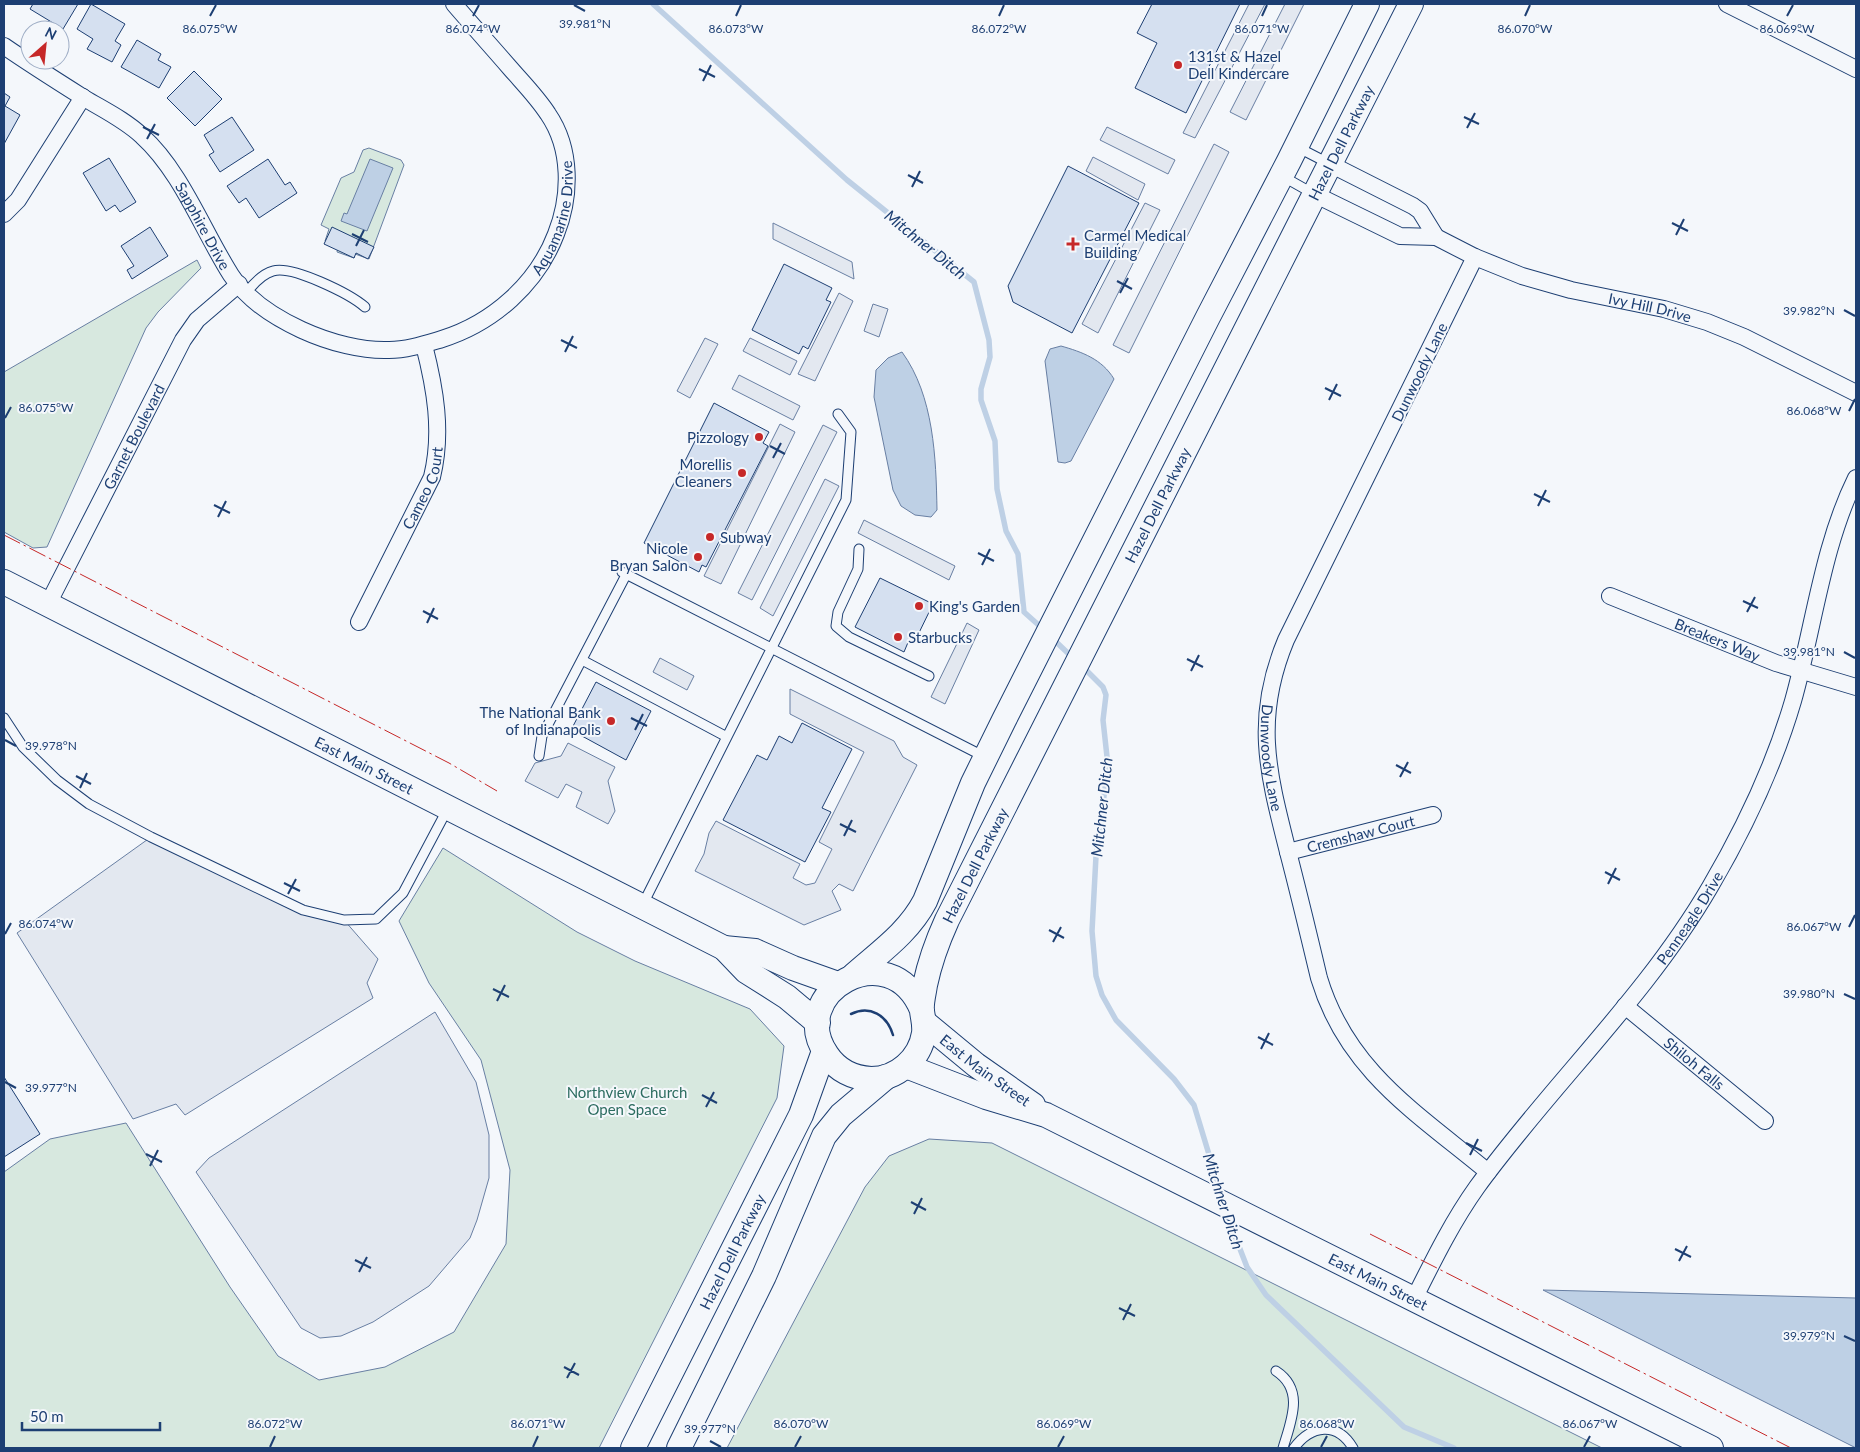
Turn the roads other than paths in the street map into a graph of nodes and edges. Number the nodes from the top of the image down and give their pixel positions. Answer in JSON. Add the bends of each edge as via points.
{"nodes":[{"id":1,"x":454,"y":4,"type":"edge"},
{"id":2,"x":1367,"y":4,"type":"edge"},
{"id":3,"x":1411,"y":4,"type":"edge"},
{"id":4,"x":1727,"y":4,"type":"edge"},
{"id":5,"x":4,"y":46,"type":"edge"},
{"id":6,"x":1856,"y":69,"type":"edge"},
{"id":7,"x":83,"y":97,"type":"junction"},
{"id":8,"x":1296,"y":147,"type":"junction"},
{"id":9,"x":1330,"y":164,"type":"junction"},
{"id":10,"x":1282,"y":176,"type":"junction"},
{"id":11,"x":1314,"y":194,"type":"junction"},
{"id":12,"x":4,"y":214,"type":"edge"},
{"id":13,"x":1436,"y":237,"type":"junction"},
{"id":14,"x":1476,"y":257,"type":"junction"},
{"id":15,"x":243,"y":288,"type":"junction"},
{"id":16,"x":365,"y":306,"type":"dead end"},
{"id":17,"x":424,"y":345,"type":"junction"},
{"id":18,"x":1856,"y":393,"type":"edge"},
{"id":19,"x":838,"y":414,"type":"dead end"},
{"id":20,"x":1856,"y":478,"type":"edge"},
{"id":21,"x":859,"y":549,"type":"dead end"},
{"id":22,"x":4,"y":582,"type":"edge"},
{"id":23,"x":1610,"y":596,"type":"dead end"},
{"id":24,"x":48,"y":604,"type":"junction"},
{"id":25,"x":359,"y":622,"type":"dead end"},
{"id":26,"x":771,"y":650,"type":"junction"},
{"id":27,"x":582,"y":660,"type":"junction"},
{"id":28,"x":1801,"y":672,"type":"junction"},
{"id":29,"x":929,"y":676,"type":"dead end"},
{"id":30,"x":1856,"y":687,"type":"edge"},
{"id":31,"x":4,"y":718,"type":"edge"},
{"id":32,"x":727,"y":737,"type":"junction"},
{"id":33,"x":539,"y":756,"type":"dead end"},
{"id":34,"x":985,"y":758,"type":"junction"},
{"id":35,"x":449,"y":807,"type":"junction"},
{"id":36,"x":1433,"y":815,"type":"dead end"},
{"id":37,"x":1288,"y":852,"type":"junction"},
{"id":38,"x":642,"y":906,"type":"junction"},
{"id":39,"x":724,"y":948,"type":"junction"},
{"id":40,"x":846,"y":979,"type":"junction"},
{"id":41,"x":1625,"y":1006,"type":"junction"},
{"id":42,"x":923,"y":1016,"type":"junction"},
{"id":43,"x":818,"y":1023,"type":"junction"},
{"id":44,"x":824,"y":1051,"type":"junction"},
{"id":45,"x":896,"y":1071,"type":"junction"},
{"id":46,"x":1046,"y":1115,"type":"junction"},
{"id":47,"x":1766,"y":1121,"type":"dead end"},
{"id":48,"x":1488,"y":1172,"type":"junction"},
{"id":49,"x":1414,"y":1299,"type":"junction"},
{"id":50,"x":1276,"y":1371,"type":"dead end"},
{"id":51,"x":633,"y":1448,"type":"edge"},
{"id":52,"x":679,"y":1448,"type":"edge"},
{"id":53,"x":1283,"y":1448,"type":"edge"},
{"id":54,"x":1294,"y":1448,"type":"edge"},
{"id":55,"x":1353,"y":1448,"type":"edge"},
{"id":56,"x":1711,"y":1448,"type":"edge"}],
"edges":[{"from":1,"to":17,"type":"street","name":"Aquamarine Drive","via":[[550,116],[567,170],[566,198],[552,245],[511,301],[490,316]]},
{"from":2,"to":8,"type":"main road","name":"Hazel Dell Parkway"},
{"from":3,"to":9,"type":"main road","name":"Hazel Dell Parkway"},
{"from":4,"to":6,"type":"street"},
{"from":5,"to":7,"type":"street","name":"Sapphire Drive"},
{"from":7,"to":12,"type":"street","via":[[18,200]]},
{"from":7,"to":15,"type":"street","name":"Sapphire Drive","via":[[143,136],[158,153]]},
{"from":8,"to":9,"type":"lane"},
{"from":8,"to":10,"type":"main road","name":"Hazel Dell Parkway"},
{"from":9,"to":11,"type":"main road","name":"Hazel Dell Parkway"},
{"from":9,"to":13,"type":"street","via":[[1420,211]]},
{"from":10,"to":11,"type":"lane"},
{"from":10,"to":34,"type":"main road","name":"Hazel Dell Parkway"},
{"from":11,"to":13,"type":"street","name":"Ivy Hill Drive","via":[[1400,236]]},
{"from":11,"to":42,"type":"main road","name":"Hazel Dell Parkway","via":[[935,948],[928,970]]},
{"from":13,"to":14,"type":"street","name":"Ivy Hill Drive"},
{"from":14,"to":18,"type":"street","name":"Ivy Hill Drive","via":[[1545,283],[1664,309],[1707,322]]},
{"from":14,"to":37,"type":"street","name":"Dunwoody Lane","via":[[1286,640],[1274,672],[1268,699],[1266,750],[1270,784]]},
{"from":15,"to":16,"type":"lane","via":[[266,274],[289,270],[348,294]]},
{"from":15,"to":17,"type":"street","name":"Sapphire Drive","via":[[271,313],[287,322],[349,346],[390,350]]},
{"from":15,"to":24,"type":"street","name":"Garnet Boulevard","via":[[197,320],[183,340]]},
{"from":17,"to":25,"type":"street","name":"Cameo Court","via":[[436,408],[437,457],[432,477]]},
{"from":19,"to":26,"type":"lane","via":[[851,432],[846,500]]},
{"from":20,"to":28,"type":"street","name":"Penneagle Drive","via":[[1833,537]]},
{"from":21,"to":29,"type":"lane","via":[[858,569],[838,612],[836,626],[850,637]]},
{"from":22,"to":24,"type":"main road","name":"East Main Street"},
{"from":23,"to":28,"type":"street","name":"Breakers Way"},
{"from":24,"to":35,"type":"main road","name":"East Main Street"},
{"from":26,"to":27,"type":"lane","via":[[624,574]]},
{"from":26,"to":32,"type":"lane"},
{"from":26,"to":34,"type":"lane"},
{"from":27,"to":32,"type":"lane"},
{"from":27,"to":33,"type":"lane","via":[[542,736]]},
{"from":28,"to":30,"type":"street","name":"Breakers Way"},
{"from":28,"to":41,"type":"street","name":"Penneagle Drive","via":[[1778,745],[1735,842],[1692,917]]},
{"from":31,"to":35,"type":"lane","via":[[23,747],[57,780],[89,804],[303,910],[344,920],[376,919],[403,893]]},
{"from":32,"to":38,"type":"lane"},
{"from":34,"to":40,"type":"main road","name":"Hazel Dell Parkway","via":[[920,911],[905,930]]},
{"from":35,"to":38,"type":"main road","name":"East Main Street"},
{"from":36,"to":37,"type":"street","name":"Cremshaw Court"},
{"from":37,"to":48,"type":"street","name":"Dunwoody Lane","via":[[1328,1007],[1348,1042],[1372,1074]]},
{"from":38,"to":39,"type":"main road","name":"East Main Street"},
{"from":39,"to":40,"type":"main road","name":"East Main Street","via":[[755,951],[793,968]]},
{"from":39,"to":43,"type":"main road","name":"East Main Street","via":[[746,971],[787,997]]},
{"from":40,"to":42,"type":"main road","via":[[873,972],[899,981],[913,993]]},
{"from":40,"to":43,"type":"main road","via":[[826,997]]},
{"from":41,"to":47,"type":"street","name":"Shiloh Falls"},
{"from":41,"to":48,"type":"street","name":"Penneagle Drive"},
{"from":42,"to":45,"type":"main road","via":[[920,1046]]},
{"from":42,"to":46,"type":"main road","name":"East Main Street","via":[[976,1065]]},
{"from":43,"to":44,"type":"main road"},
{"from":44,"to":45,"type":"main road","via":[[837,1067],[866,1079]]},
{"from":44,"to":51,"type":"main road","name":"Hazel Dell Parkway","via":[[802,1115]]},
{"from":45,"to":46,"type":"main road","name":"East Main Street"},
{"from":45,"to":52,"type":"main road","via":[[841,1115],[824,1136],[764,1276]]},
{"from":46,"to":49,"type":"main road","name":"East Main Street"},
{"from":48,"to":49,"type":"street","name":"Penneagle Drive","via":[[1436,1254]]},
{"from":49,"to":56,"type":"main road","name":"East Main Street"},
{"from":50,"to":53,"type":"lane","via":[[1286,1379],[1294,1396]]},
{"from":54,"to":55,"type":"lane","via":[[1311,1431],[1322,1430],[1342,1436]]}]}
